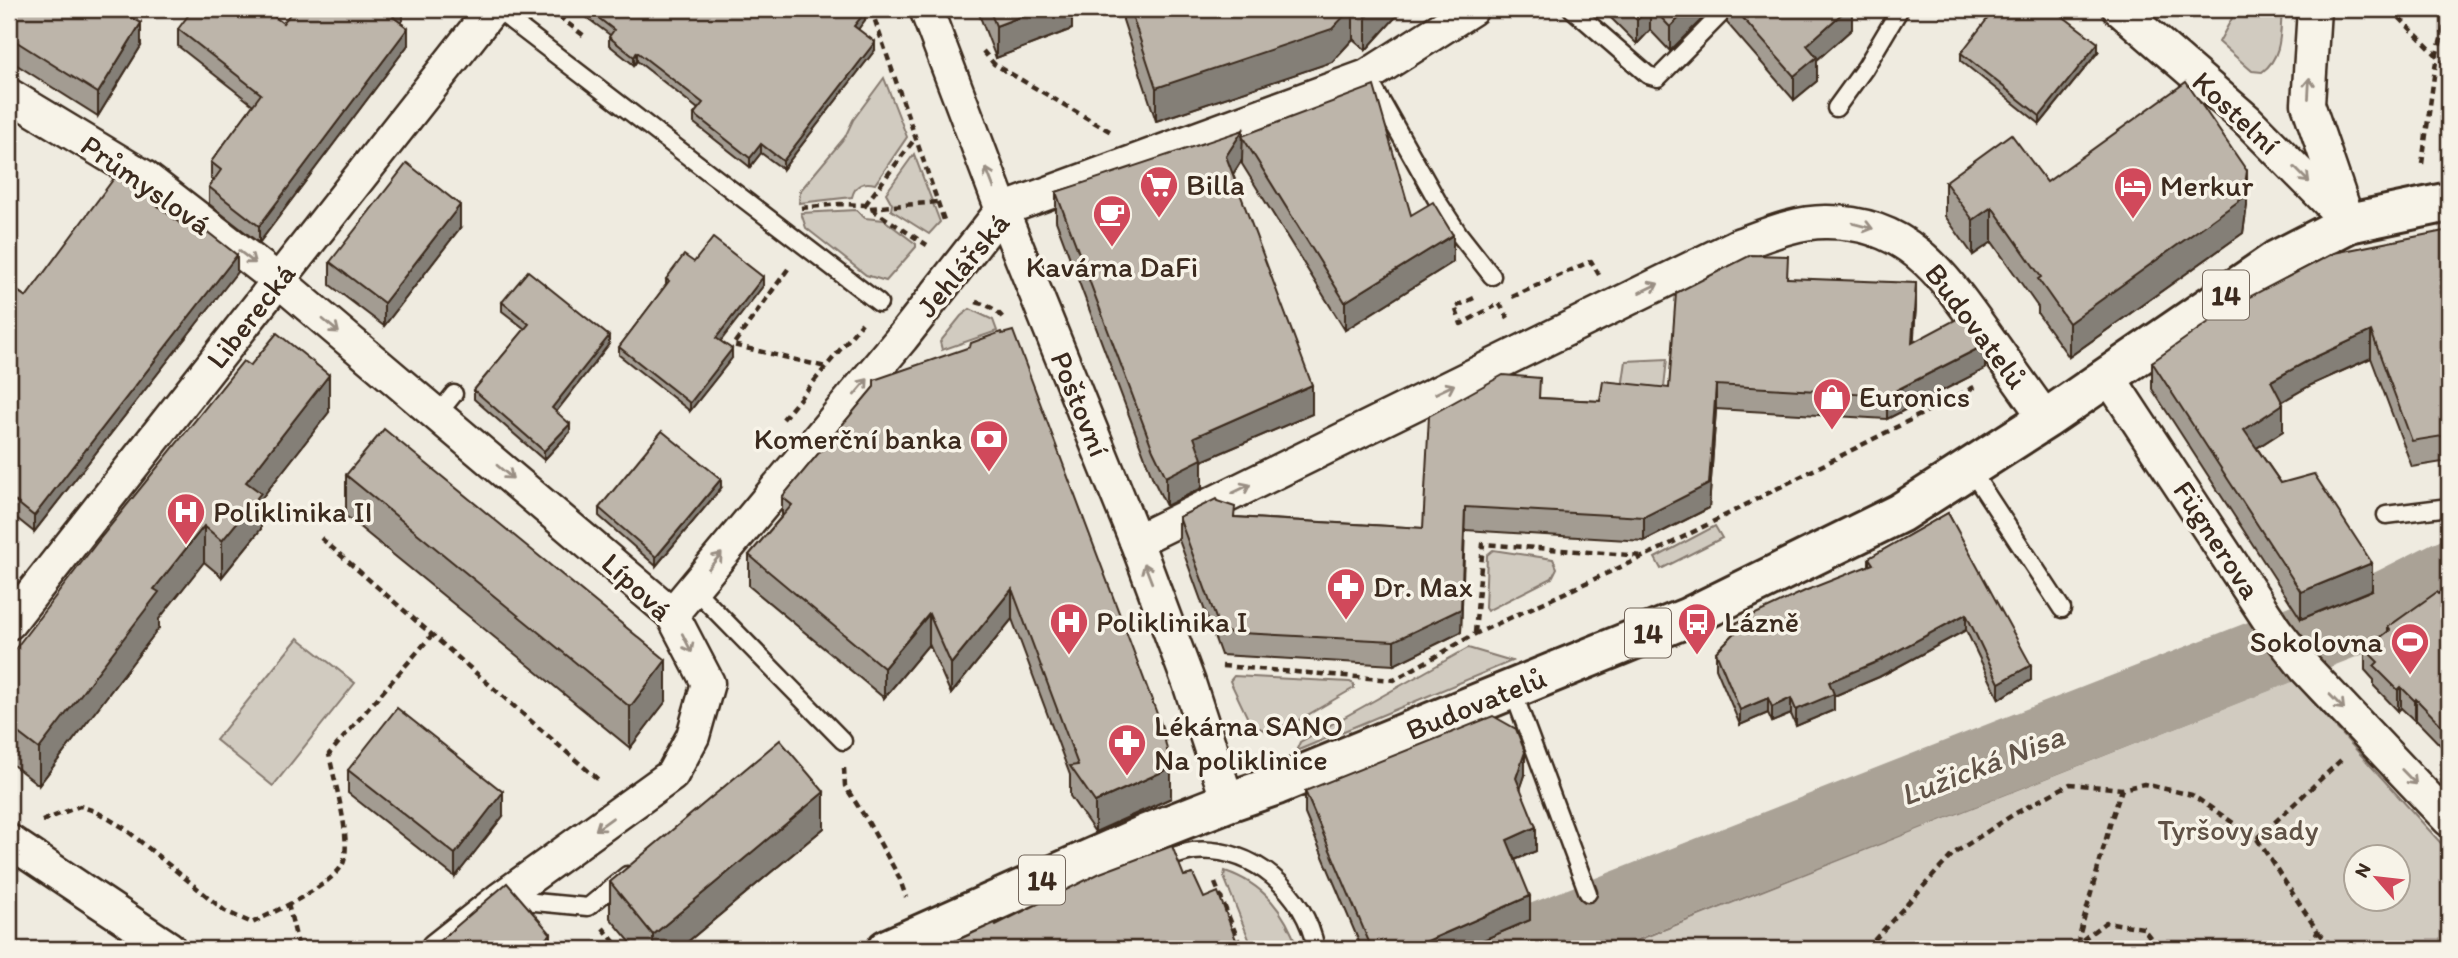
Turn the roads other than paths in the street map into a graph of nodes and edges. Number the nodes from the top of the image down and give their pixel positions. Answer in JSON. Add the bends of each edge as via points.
{"nodes":[{"id":1,"x":494,"y":9,"type":"edge"},
{"id":2,"x":926,"y":9,"type":"edge"},
{"id":3,"x":1572,"y":9,"type":"edge"},
{"id":4,"x":1726,"y":9,"type":"edge"},
{"id":5,"x":1900,"y":9,"type":"edge"},
{"id":6,"x":2119,"y":9,"type":"edge"},
{"id":7,"x":2314,"y":9,"type":"edge"},
{"id":8,"x":1465,"y":14,"type":"edge"},
{"id":9,"x":1367,"y":76,"type":"junction"},
{"id":10,"x":9,"y":95,"type":"edge"},
{"id":11,"x":1836,"y":108,"type":"dead end"},
{"id":12,"x":2449,"y":202,"type":"edge"},
{"id":13,"x":1002,"y":210,"type":"junction"},
{"id":14,"x":2349,"y":223,"type":"junction"},
{"id":15,"x":1492,"y":276,"type":"road end"},
{"id":16,"x":279,"y":281,"type":"junction"},
{"id":17,"x":879,"y":303,"type":"dead end"},
{"id":18,"x":2108,"y":376,"type":"junction"},
{"id":19,"x":2046,"y":419,"type":"junction"},
{"id":20,"x":1970,"y":469,"type":"junction"},
{"id":21,"x":2449,"y":507,"type":"edge"},
{"id":22,"x":2386,"y":515,"type":"dead end"},
{"id":23,"x":1136,"y":541,"type":"junction"},
{"id":24,"x":693,"y":588,"type":"junction"},
{"id":25,"x":2062,"y":610,"type":"dead end"},
{"id":26,"x":672,"y":614,"type":"junction"},
{"id":27,"x":9,"y":623,"type":"edge"},
{"id":28,"x":1512,"y":689,"type":"junction"},
{"id":29,"x":843,"y":741,"type":"road end"},
{"id":30,"x":1228,"y":802,"type":"junction"},
{"id":31,"x":2449,"y":820,"type":"edge"},
{"id":32,"x":9,"y":841,"type":"edge"},
{"id":33,"x":640,"y":864,"type":"edge"},
{"id":34,"x":1142,"y":869,"type":"edge"},
{"id":35,"x":1588,"y":893,"type":"dead end"},
{"id":36,"x":500,"y":899,"type":"junction"},
{"id":37,"x":169,"y":948,"type":"edge"},
{"id":38,"x":437,"y":949,"type":"edge"},
{"id":39,"x":887,"y":949,"type":"edge"},
{"id":40,"x":1316,"y":949,"type":"edge"}],
"edges":[{"from":1,"to":16,"type":"street","name":"Liberecká"},
{"from":1,"to":17,"type":"lane"},
{"from":13,"to":2,"type":"street","name":"Poštovní","one_way":true},
{"from":3,"to":4,"type":"lane","via":[[1648,75],[1658,78]]},
{"from":5,"to":11,"type":"lane"},
{"from":6,"to":14,"type":"street","name":"Kostelní","one_way":true,"via":[[2247,120]]},
{"from":14,"to":7,"type":"street","one_way":true,"via":[[2308,104]]},
{"from":8,"to":9,"type":"street","name":"Jehlářská"},
{"from":9,"to":13,"type":"street","name":"Jehlářská"},
{"from":9,"to":15,"type":"lane","via":[[1438,202]]},
{"from":10,"to":16,"type":"street","name":"Průmyslová","one_way":true,"via":[[143,176]]},
{"from":12,"to":14,"type":"main road","number":"14"},
{"from":13,"to":23,"type":"street","name":"Poštovní"},
{"from":24,"to":13,"type":"street","name":"Jehlářská","one_way":true,"via":[[902,338]]},
{"from":14,"to":18,"type":"main road","name":"Budovatelů","number":"14","via":[[2277,260]]},
{"from":16,"to":26,"type":"street","name":"Lípová","one_way":true,"via":[[445,405]]},
{"from":16,"to":27,"type":"street","name":"Liberecká"},
{"from":18,"to":19,"type":"main road","name":"Budovatelů","number":"14"},
{"from":18,"to":31,"type":"street","name":"Fügnerova","one_way":true,"via":[[2276,631],[2306,670]]},
{"from":19,"to":20,"type":"main road","name":"Budovatelů","number":"14"},
{"from":23,"to":19,"type":"street","name":"Budovatelů","one_way":true,"via":[[1738,245],[1783,229],[1823,222],[1856,224],[1889,234],[1922,256],[1948,280]]},
{"from":20,"to":25,"type":"lane"},
{"from":20,"to":28,"type":"main road","name":"Budovatelů","number":"14","via":[[1899,513],[1689,617]]},
{"from":21,"to":22,"type":"lane"},
{"from":30,"to":23,"type":"street","name":"Poštovní","one_way":true},
{"from":24,"to":26,"type":"street","name":"Jehlářská"},
{"from":24,"to":29,"type":"lane"},
{"from":26,"to":36,"type":"street","name":"Lípová","one_way":true,"via":[[708,683],[693,736],[672,775]]},
{"from":28,"to":30,"type":"main road","name":"Budovatelů","number":"14"},
{"from":28,"to":35,"type":"lane"},
{"from":30,"to":39,"type":"main road","name":"Budovatelů","number":"14","via":[[1146,834],[1078,875]]},
{"from":32,"to":37,"type":"street"},
{"from":33,"to":36,"type":"lane","via":[[588,907]]},
{"from":34,"to":40,"type":"lane","via":[[1191,851],[1225,853],[1251,863],[1276,878],[1297,901]]},
{"from":36,"to":38,"type":"street","name":"Lípová"}]}
